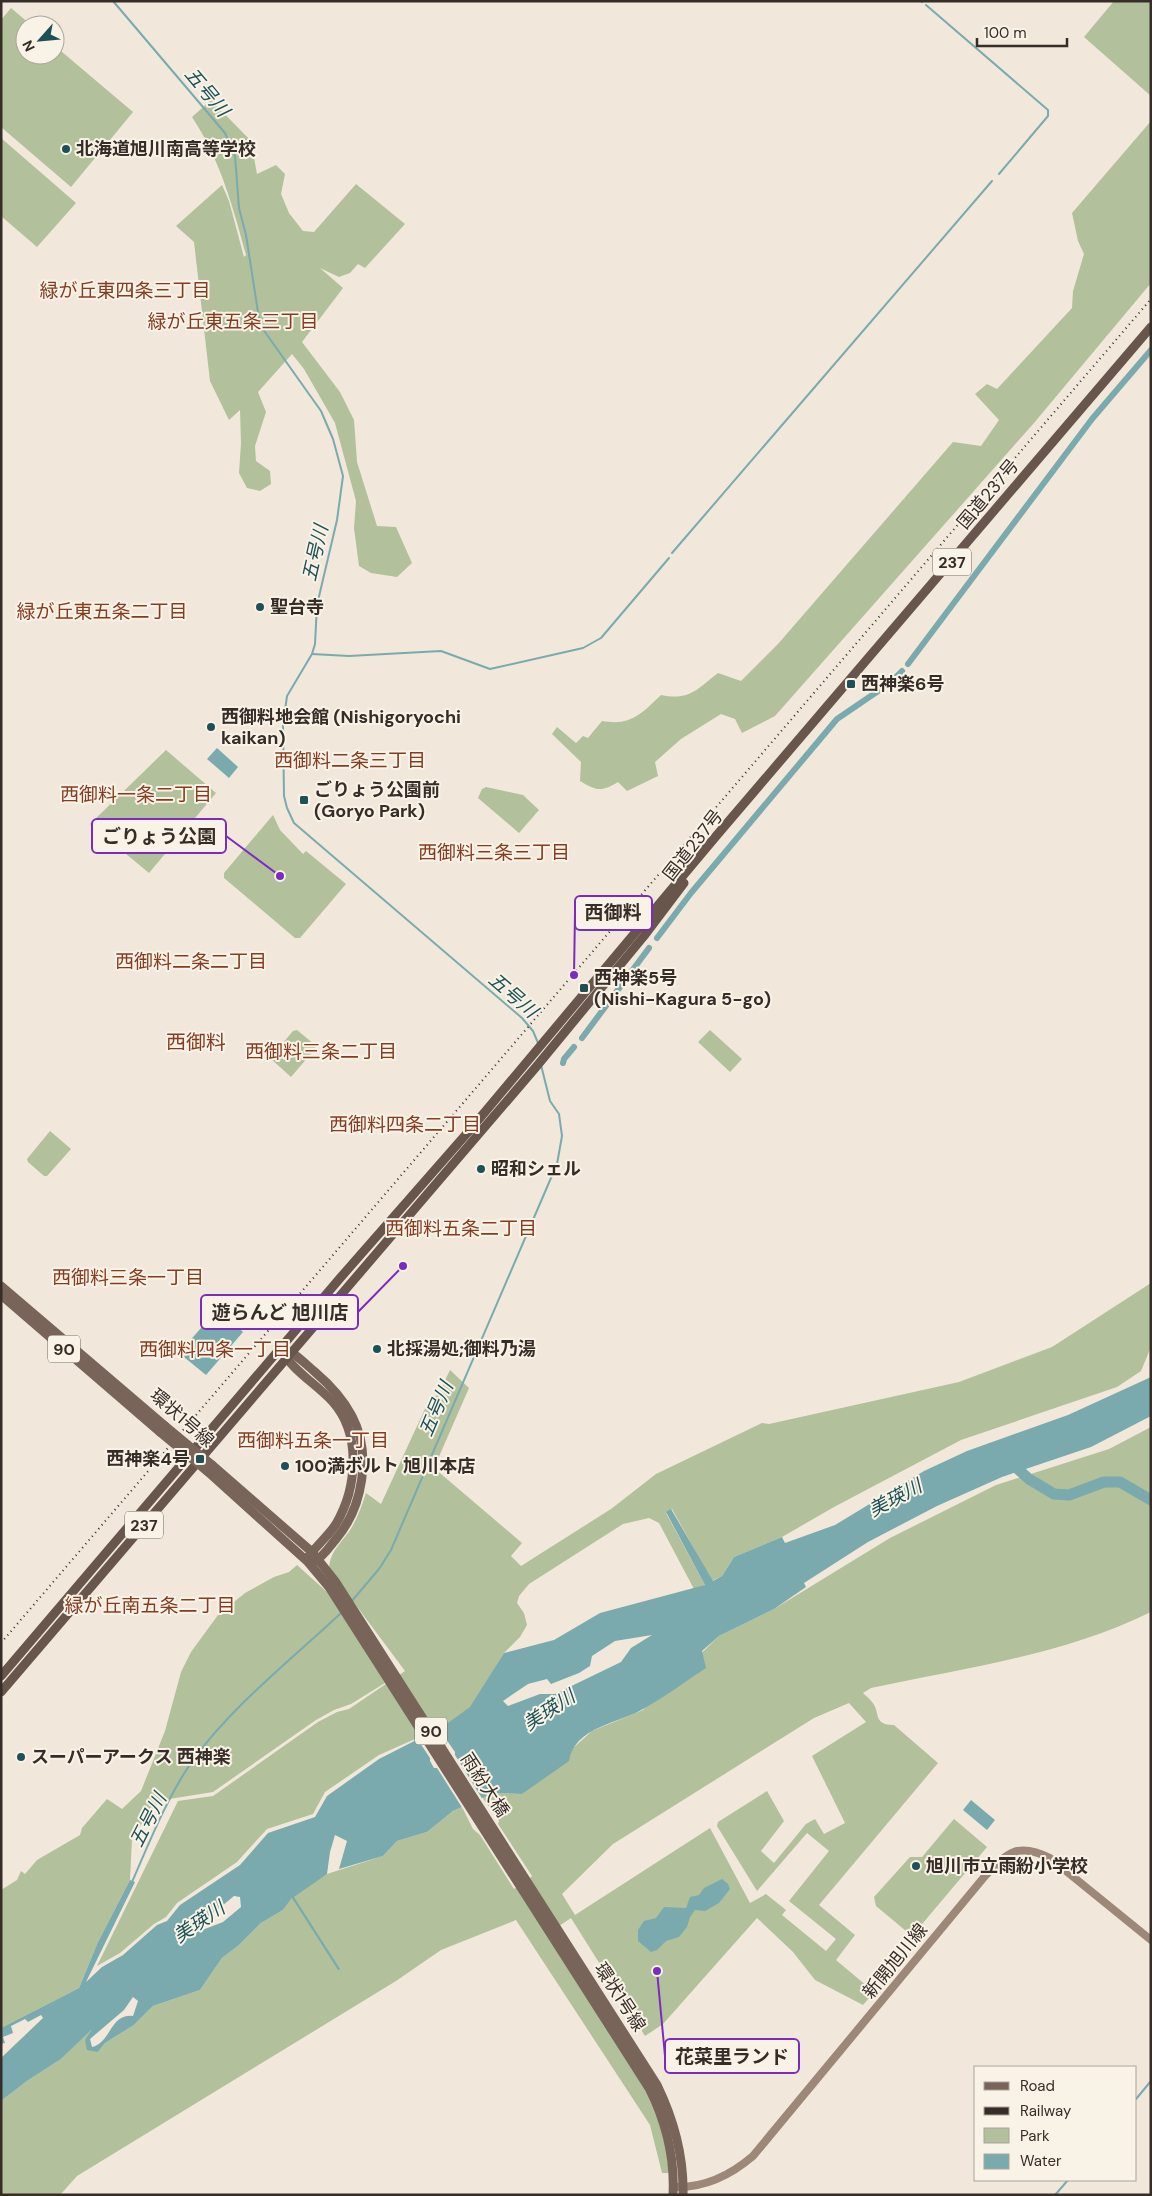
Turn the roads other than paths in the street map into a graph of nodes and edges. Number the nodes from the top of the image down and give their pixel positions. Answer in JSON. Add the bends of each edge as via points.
{"nodes":[{"id":1,"x":1151,"y":327,"type":"edge"},
{"id":2,"x":752,"y":796,"type":"junction"},
{"id":3,"x":2,"y":1289,"type":"edge"},
{"id":4,"x":280,"y":1348,"type":"junction"},
{"id":5,"x":289,"y":1355,"type":"junction"},
{"id":6,"x":209,"y":1469,"type":"junction"},
{"id":7,"x":312,"y":1552,"type":"junction"},
{"id":8,"x":319,"y":1560,"type":"junction"},
{"id":9,"x":308,"y":1562,"type":"junction"},
{"id":10,"x":332,"y":1584,"type":"junction"},
{"id":11,"x":1,"y":1676,"type":"edge"},
{"id":12,"x":1,"y":1692,"type":"edge"},
{"id":13,"x":524,"y":1882,"type":"joint"},
{"id":14,"x":1151,"y":1940,"type":"edge"},
{"id":15,"x":678,"y":2191,"type":"edge"}],
"edges":[{"from":1,"to":2,"type":"highway","name":"国道237号","number":"237"},
{"from":2,"to":4,"type":"highway","name":"国道237号","number":"237"},
{"from":2,"to":5,"type":"highway","name":"国道237号","number":"237","via":[[644,936],[536,1067]]},
{"from":3,"to":6,"type":"main road","name":"環状1号線","number":"90","bridge":true},
{"from":4,"to":5,"type":"main road"},
{"from":4,"to":11,"type":"highway","name":"国道237号","number":"237"},
{"from":5,"to":7,"type":"main road","via":[[334,1404],[346,1424],[352,1448],[353,1472],[348,1501],[335,1525]]},
{"from":5,"to":8,"type":"main road","via":[[340,1397],[352,1417],[360,1441],[363,1466],[360,1491],[348,1522]]},
{"from":5,"to":12,"type":"highway","name":"国道237号","number":"237"},
{"from":6,"to":7,"type":"main road","name":"環状1号線","number":"90"},
{"from":6,"to":9,"type":"main road","name":"環状1号線","number":"90"},
{"from":7,"to":8,"type":"main road","name":"環状1号線","number":"90"},
{"from":7,"to":9,"type":"main road"},
{"from":8,"to":9,"type":"main road"},
{"from":8,"to":10,"type":"main road","name":"環状1号線","number":"90"},
{"from":9,"to":10,"type":"main road","name":"環状1号線","number":"90"},
{"from":10,"to":13,"type":"main road","name":"雨紛大橋","number":"90"},
{"from":13,"to":15,"type":"main road","name":"環状1号線","number":"90","via":[[649,2088],[667,2133]]},
{"from":14,"to":15,"type":"main road","name":"新開旭川線","via":[[1050,1858],[1030,1850],[1016,1851],[985,1876],[753,2156],[724,2176]]}]}
